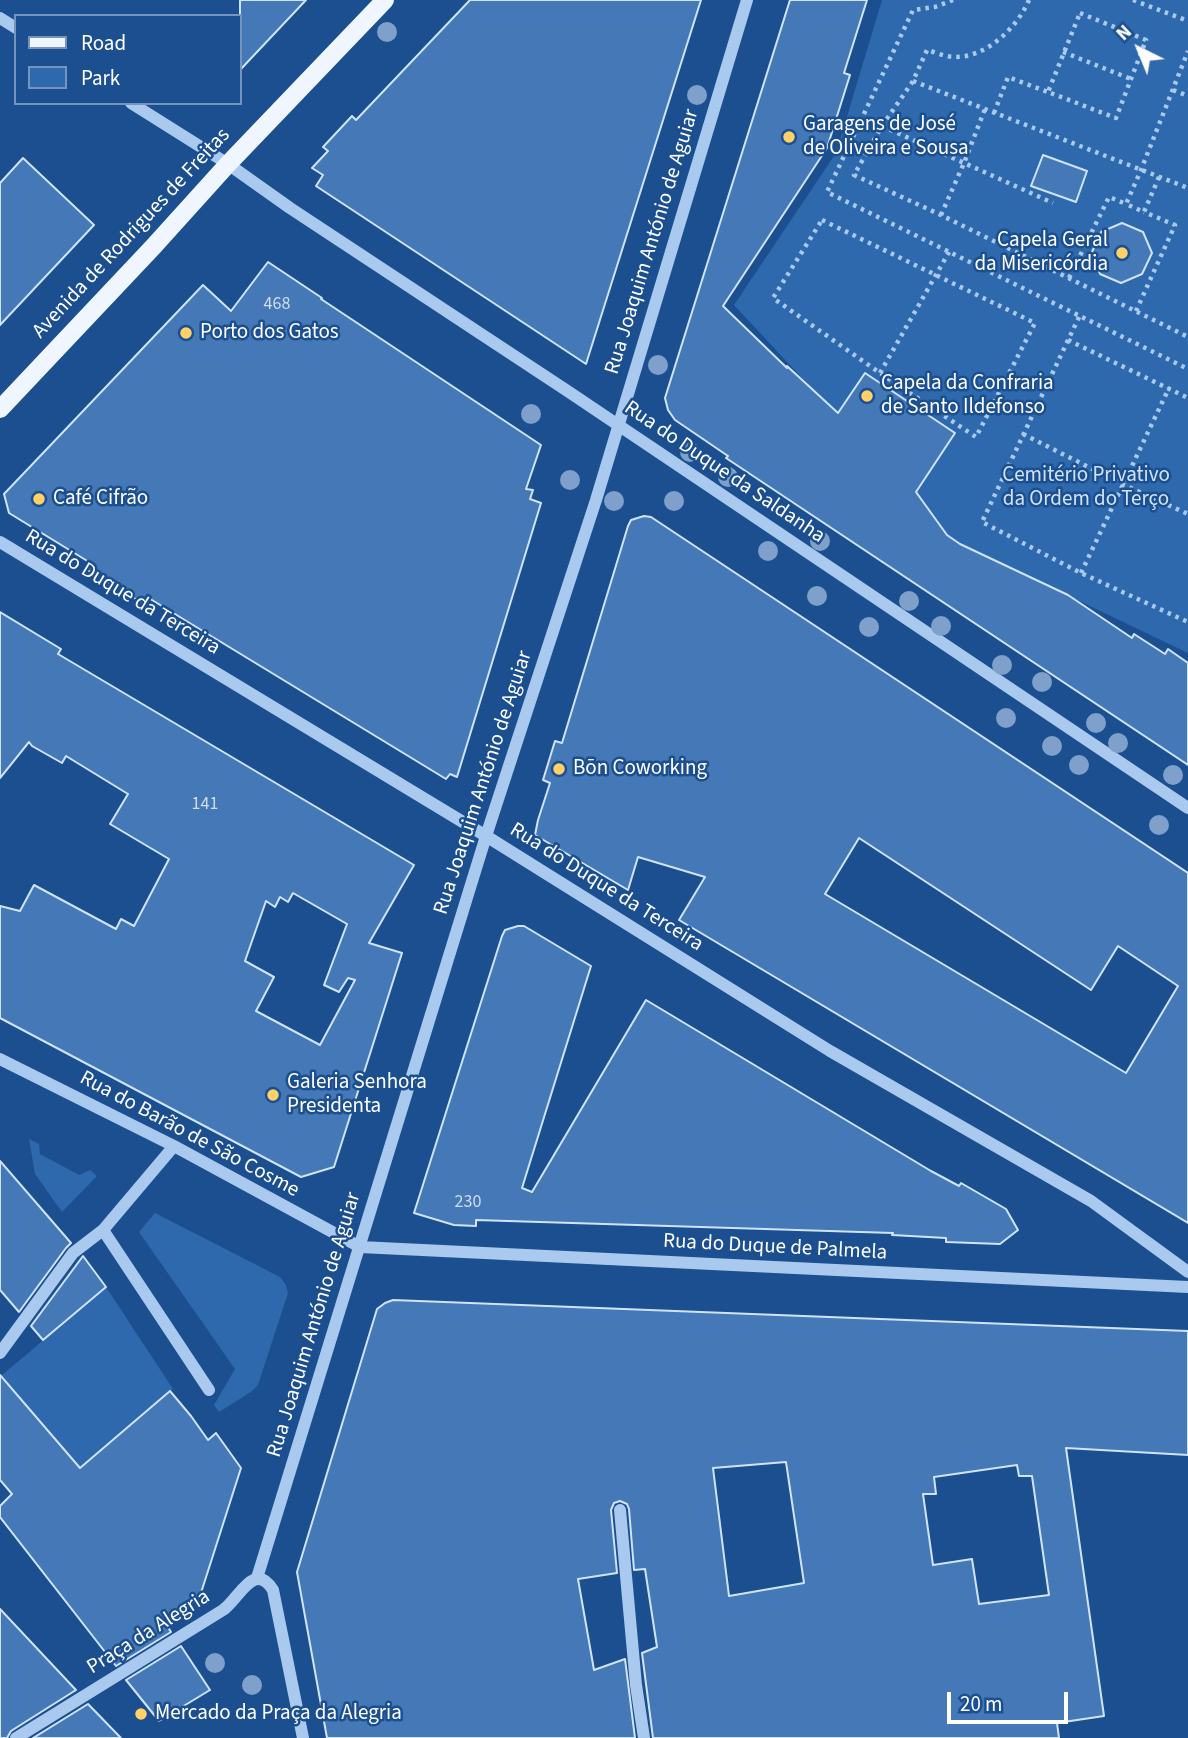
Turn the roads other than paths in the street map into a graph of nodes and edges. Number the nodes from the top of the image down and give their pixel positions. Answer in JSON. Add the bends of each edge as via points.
{"nodes":[{"id":1,"x":385,"y":0,"type":"edge"},
{"id":2,"x":747,"y":0,"type":"edge"},
{"id":3,"x":134,"y":105,"type":"edge"},
{"id":4,"x":228,"y":164,"type":"junction"},
{"id":5,"x":0,"y":409,"type":"edge"},
{"id":6,"x":618,"y":424,"type":"junction"},
{"id":7,"x":0,"y":542,"type":"edge"},
{"id":8,"x":1188,"y":808,"type":"edge"},
{"id":9,"x":486,"y":836,"type":"junction"},
{"id":10,"x":0,"y":1059,"type":"edge"},
{"id":11,"x":174,"y":1146,"type":"junction"},
{"id":12,"x":103,"y":1230,"type":"junction"},
{"id":13,"x":360,"y":1247,"type":"junction"},
{"id":14,"x":1188,"y":1272,"type":"edge"},
{"id":15,"x":1188,"y":1287,"type":"edge"},
{"id":16,"x":0,"y":1353,"type":"edge"},
{"id":17,"x":209,"y":1390,"type":"dead end"},
{"id":18,"x":620,"y":1510,"type":"dead end"},
{"id":19,"x":257,"y":1578,"type":"junction"},
{"id":20,"x":16,"y":1738,"type":"edge"},
{"id":21,"x":303,"y":1738,"type":"edge"},
{"id":22,"x":644,"y":1738,"type":"edge"}],
"edges":[{"from":1,"to":4,"type":"main road","name":"Avenida de Rodrigues de Freitas"},
{"from":2,"to":6,"type":"street","name":"Rua Joaquim António de Aguiar"},
{"from":3,"to":4,"type":"street","name":"Rua do Duque da Saldanha"},
{"from":4,"to":5,"type":"main road","name":"Avenida de Rodrigues de Freitas"},
{"from":4,"to":6,"type":"street","name":"Rua do Duque da Saldanha"},
{"from":6,"to":8,"type":"street","name":"Rua do Duque da Saldanha"},
{"from":6,"to":9,"type":"street","name":"Rua Joaquim António de Aguiar"},
{"from":7,"to":9,"type":"street","name":"Rua do Duque da Terceira"},
{"from":9,"to":13,"type":"street","name":"Rua Joaquim António de Aguiar"},
{"from":9,"to":14,"type":"street","name":"Rua do Duque da Terceira","via":[[830,1051],[1091,1201]]},
{"from":10,"to":11,"type":"street","name":"Rua do Barão de São Cosme"},
{"from":11,"to":12,"type":"street"},
{"from":11,"to":13,"type":"street","name":"Rua do Barão de São Cosme"},
{"from":12,"to":16,"type":"street","via":[[72,1253]]},
{"from":12,"to":17,"type":"street"},
{"from":13,"to":15,"type":"street","name":"Rua do Duque de Palmela"},
{"from":13,"to":19,"type":"street","name":"Rua Joaquim António de Aguiar"},
{"from":18,"to":22,"type":"street"},
{"from":19,"to":20,"type":"street","name":"Praça da Alegria","via":[[231,1605]]},
{"from":19,"to":21,"type":"street","via":[[273,1590]]}]}
